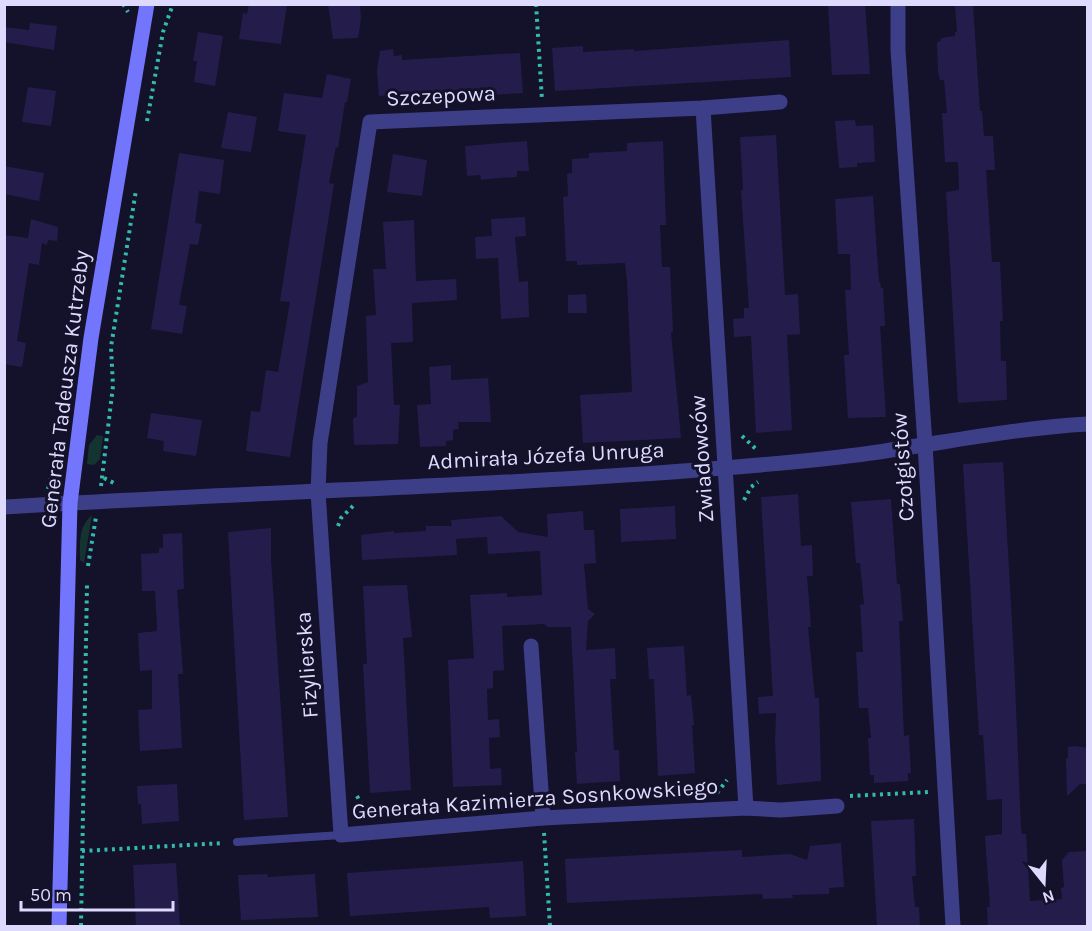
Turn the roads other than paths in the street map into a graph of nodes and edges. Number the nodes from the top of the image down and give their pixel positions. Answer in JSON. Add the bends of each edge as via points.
{"nodes":[{"id":1,"x":147,"y":4,"type":"edge"},
{"id":2,"x":898,"y":4,"type":"edge"},
{"id":3,"x":780,"y":102,"type":"dead end"},
{"id":4,"x":703,"y":108,"type":"junction"},
{"id":5,"x":1088,"y":424,"type":"edge"},
{"id":6,"x":925,"y":444,"type":"junction"},
{"id":7,"x":724,"y":468,"type":"junction"},
{"id":8,"x":318,"y":492,"type":"junction"},
{"id":9,"x":70,"y":503,"type":"junction"},
{"id":10,"x":4,"y":507,"type":"edge"},
{"id":11,"x":531,"y":646,"type":"dead end"},
{"id":12,"x":839,"y":801,"type":"road end"},
{"id":13,"x":746,"y":808,"type":"junction"},
{"id":14,"x":543,"y":818,"type":"junction"},
{"id":15,"x":341,"y":835,"type":"junction"},
{"id":16,"x":237,"y":842,"type":"road end"},
{"id":17,"x":59,"y":927,"type":"edge"},
{"id":18,"x":953,"y":927,"type":"edge"}],
"edges":[{"from":1,"to":9,"type":"street","name":"Generała Tadeusza Kutrzeby","via":[[91,338]]},
{"from":2,"to":6,"type":"street","name":"Czołgistów"},
{"from":3,"to":4,"type":"street","name":"Szczepowa"},
{"from":4,"to":7,"type":"street","name":"Zwiadowców"},
{"from":4,"to":8,"type":"street","name":"Szczepowa","via":[[370,122],[320,443]]},
{"from":5,"to":6,"type":"street","name":"Admirała Józefa Unruga"},
{"from":6,"to":7,"type":"street","name":"Admirała Józefa Unruga"},
{"from":6,"to":18,"type":"street","name":"Czołgistów"},
{"from":7,"to":8,"type":"street","name":"Admirała Józefa Unruga"},
{"from":7,"to":13,"type":"street","name":"Zwiadowców"},
{"from":8,"to":9,"type":"street","name":"Admirała Józefa Unruga"},
{"from":8,"to":15,"type":"street","name":"Fizylierska"},
{"from":9,"to":10,"type":"street","name":"Admirała Józefa Unruga"},
{"from":9,"to":17,"type":"street","name":"Generała Tadeusza Kutrzeby"},
{"from":11,"to":14,"type":"street"},
{"from":12,"to":13,"type":"street","name":"Generała Kazimierza Sosnkowskiego","via":[[781,810]]},
{"from":13,"to":14,"type":"street","name":"Generała Kazimierza Sosnkowskiego"},
{"from":14,"to":15,"type":"street","name":"Generała Kazimierza Sosnkowskiego"},
{"from":15,"to":16,"type":"lane","name":"Generała Kazimierza Sosnkowskiego"}]}
